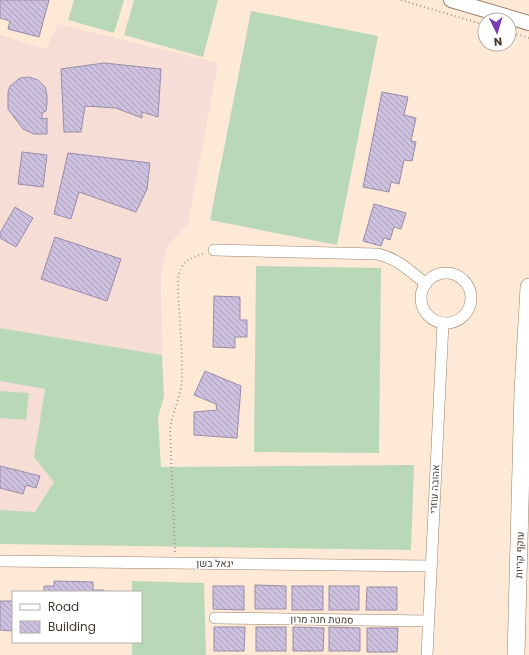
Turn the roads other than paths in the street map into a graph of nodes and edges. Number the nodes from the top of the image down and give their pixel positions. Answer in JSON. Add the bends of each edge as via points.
{"nodes":[{"id":1,"x":451,"y":0,"type":"edge"},
{"id":2,"x":529,"y":23,"type":"edge"},
{"id":3,"x":214,"y":250,"type":"road end"},
{"id":4,"x":426,"y":284,"type":"junction"},
{"id":5,"x":529,"y":287,"type":"edge"},
{"id":6,"x":443,"y":323,"type":"junction"},
{"id":7,"x":0,"y":561,"type":"edge"},
{"id":8,"x":430,"y":566,"type":"junction"},
{"id":9,"x":215,"y":618,"type":"dead end"},
{"id":10,"x":428,"y":621,"type":"junction"},
{"id":11,"x":427,"y":655,"type":"edge"},
{"id":12,"x":516,"y":655,"type":"edge"}],
"edges":[{"from":1,"to":2,"type":"main road"},
{"from":3,"to":4,"type":"street","via":[[377,254],[400,262]]},
{"from":4,"to":6,"type":"street","via":[[422,292],[424,308],[435,320]]},
{"from":4,"to":6,"type":"street","via":[[431,278],[447,273],[458,276],[468,284],[471,300],[465,314],[459,320]]},
{"from":5,"to":12,"type":"highway","name":"עוקף קריות","via":[[523,399]]},
{"from":6,"to":8,"type":"street","name":"אהובה עוזרי"},
{"from":7,"to":8,"type":"street","name":"יגאל בשן"},
{"from":8,"to":10,"type":"street","name":"אהובה עוזרי"},
{"from":9,"to":10,"type":"street","name":"סמטת חנה מרון"},
{"from":10,"to":11,"type":"street","name":"אהובה עוזרי"}]}
